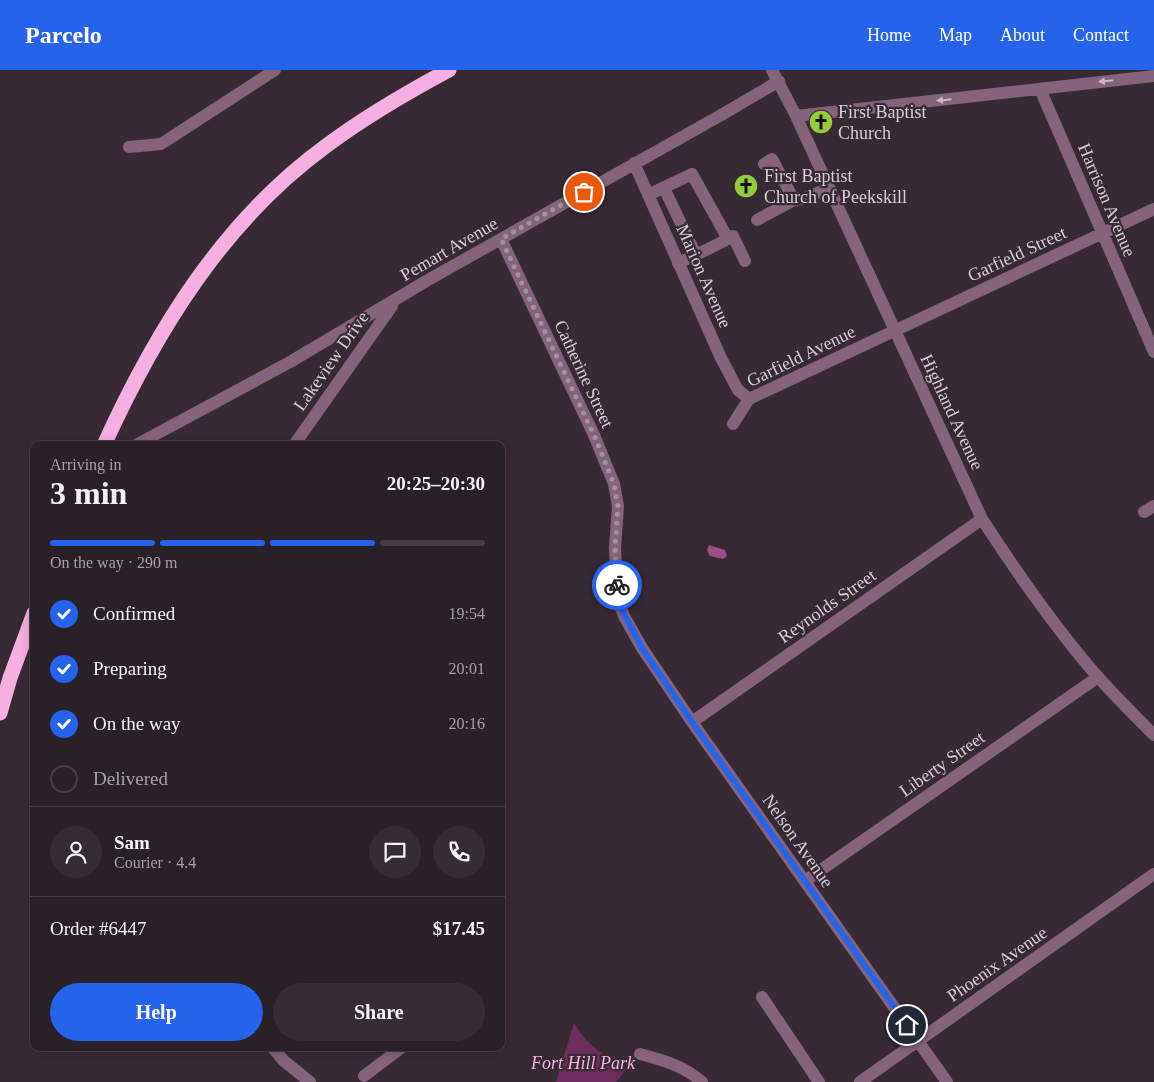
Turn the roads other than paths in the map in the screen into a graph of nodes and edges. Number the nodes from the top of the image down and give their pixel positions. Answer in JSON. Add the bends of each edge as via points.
{"nodes":[{"id":1,"x":275,"y":70,"type":"edge"},
{"id":2,"x":449,"y":70,"type":"edge"},
{"id":3,"x":775,"y":76,"type":"edge"},
{"id":4,"x":1154,"y":76,"type":"edge"},
{"id":5,"x":1040,"y":89,"type":"junction"},
{"id":6,"x":796,"y":116,"type":"junction"},
{"id":7,"x":128,"y":147,"type":"dead end"},
{"id":8,"x":634,"y":163,"type":"junction"},
{"id":9,"x":764,"y":164,"type":"dead end"},
{"id":10,"x":664,"y":188,"type":"junction"},
{"id":11,"x":830,"y":188,"type":"junction"},
{"id":12,"x":648,"y":196,"type":"junction"},
{"id":13,"x":794,"y":200,"type":"junction"},
{"id":14,"x":1154,"y":209,"type":"edge"},
{"id":15,"x":756,"y":220,"type":"dead end"},
{"id":16,"x":1102,"y":233,"type":"junction"},
{"id":17,"x":501,"y":239,"type":"junction"},
{"id":18,"x":728,"y":239,"type":"junction"},
{"id":19,"x":696,"y":255,"type":"junction"},
{"id":20,"x":744,"y":262,"type":"dead end"},
{"id":21,"x":678,"y":263,"type":"junction"},
{"id":22,"x":399,"y":299,"type":"junction"},
{"id":23,"x":896,"y":330,"type":"junction"},
{"id":24,"x":1154,"y":352,"type":"edge"},
{"id":25,"x":749,"y":399,"type":"junction"},
{"id":26,"x":733,"y":424,"type":"dead end"},
{"id":27,"x":106,"y":441,"type":"edge"},
{"id":28,"x":143,"y":441,"type":"edge"},
{"id":29,"x":297,"y":441,"type":"edge"},
{"id":30,"x":982,"y":519,"type":"junction"},
{"id":31,"x":625,"y":618,"type":"joint"},
{"id":32,"x":30,"y":624,"type":"edge"},
{"id":33,"x":1098,"y":677,"type":"junction"},
{"id":34,"x":0,"y":713,"type":"edge"},
{"id":35,"x":692,"y":722,"type":"junction"},
{"id":36,"x":1154,"y":735,"type":"edge"},
{"id":37,"x":1154,"y":874,"type":"edge"},
{"id":38,"x":805,"y":881,"type":"junction"},
{"id":39,"x":762,"y":997,"type":"dead end"},
{"id":40,"x":918,"y":1041,"type":"junction"},
{"id":41,"x":276,"y":1051,"type":"edge"},
{"id":42,"x":397,"y":1051,"type":"edge"},
{"id":43,"x":640,"y":1054,"type":"dead end"},
{"id":44,"x":364,"y":1076,"type":"dead end"},
{"id":45,"x":310,"y":1082,"type":"edge"},
{"id":46,"x":702,"y":1082,"type":"edge"},
{"id":47,"x":819,"y":1082,"type":"edge"},
{"id":48,"x":860,"y":1082,"type":"edge"},
{"id":49,"x":947,"y":1082,"type":"edge"}],
"edges":[{"from":1,"to":7,"type":"street","via":[[160,144]]},
{"from":2,"to":27,"type":"highway","via":[[373,113],[324,146],[235,230],[197,278],[165,327]]},
{"from":3,"to":6,"type":"street","name":"Highland Avenue"},
{"from":3,"to":8,"type":"street","name":"Pemart Avenue","via":[[723,114]]},
{"from":4,"to":5,"type":"street","one_way":true},
{"from":5,"to":6,"type":"street","one_way":true},
{"from":5,"to":16,"type":"street","name":"Harrison Avenue"},
{"from":6,"to":11,"type":"street","name":"Highland Avenue"},
{"from":8,"to":12,"type":"street","name":"Marion Avenue"},
{"from":8,"to":17,"type":"street","name":"Pemart Avenue"},
{"from":9,"to":13,"type":"street","via":[[772,159]]},
{"from":10,"to":12,"type":"street"},
{"from":10,"to":18,"type":"street","via":[[692,174]]},
{"from":10,"to":19,"type":"street"},
{"from":11,"to":13,"type":"street"},
{"from":11,"to":23,"type":"street","name":"Highland Avenue"},
{"from":12,"to":21,"type":"street","name":"Marion Avenue"},
{"from":13,"to":15,"type":"street"},
{"from":14,"to":16,"type":"street","name":"Garfield Street"},
{"from":16,"to":23,"type":"street","name":"Garfield Street"},
{"from":16,"to":24,"type":"street","name":"Harrison Avenue"},
{"from":17,"to":22,"type":"street","name":"Pemart Avenue"},
{"from":17,"to":31,"type":"street","name":"Catherine Street","via":[[614,484],[618,506],[617,588]]},
{"from":18,"to":19,"type":"street"},
{"from":18,"to":20,"type":"street","via":[[733,236]]},
{"from":19,"to":21,"type":"street"},
{"from":21,"to":25,"type":"street","name":"Marion Avenue","via":[[721,358],[738,390]]},
{"from":22,"to":28,"type":"street","name":"Pemart Avenue"},
{"from":22,"to":29,"type":"street","name":"Lakeview Drive","via":[[387,311]]},
{"from":23,"to":25,"type":"street","name":"Garfield Avenue"},
{"from":23,"to":30,"type":"street","name":"Highland Avenue"},
{"from":25,"to":26,"type":"street","name":"Garfield Avenue"},
{"from":30,"to":33,"type":"street","name":"Highland Avenue","via":[[1010,563]]},
{"from":30,"to":35,"type":"street","name":"Reynolds Street"},
{"from":31,"to":35,"type":"street","name":"Nelson Avenue"},
{"from":32,"to":34,"type":"highway"},
{"from":33,"to":36,"type":"street","name":"Highland Avenue"},
{"from":33,"to":38,"type":"street","name":"Liberty Street"},
{"from":35,"to":38,"type":"street","name":"Nelson Avenue"},
{"from":37,"to":40,"type":"street","name":"Phoenix Avenue"},
{"from":38,"to":40,"type":"street","name":"Nelson Avenue"},
{"from":39,"to":47,"type":"street"},
{"from":40,"to":48,"type":"street","name":"Phoenix Avenue"},
{"from":40,"to":49,"type":"street","name":"Nelson Avenue"},
{"from":41,"to":45,"type":"street"},
{"from":42,"to":44,"type":"street"},
{"from":43,"to":46,"type":"street","via":[[666,1060]]}]}
